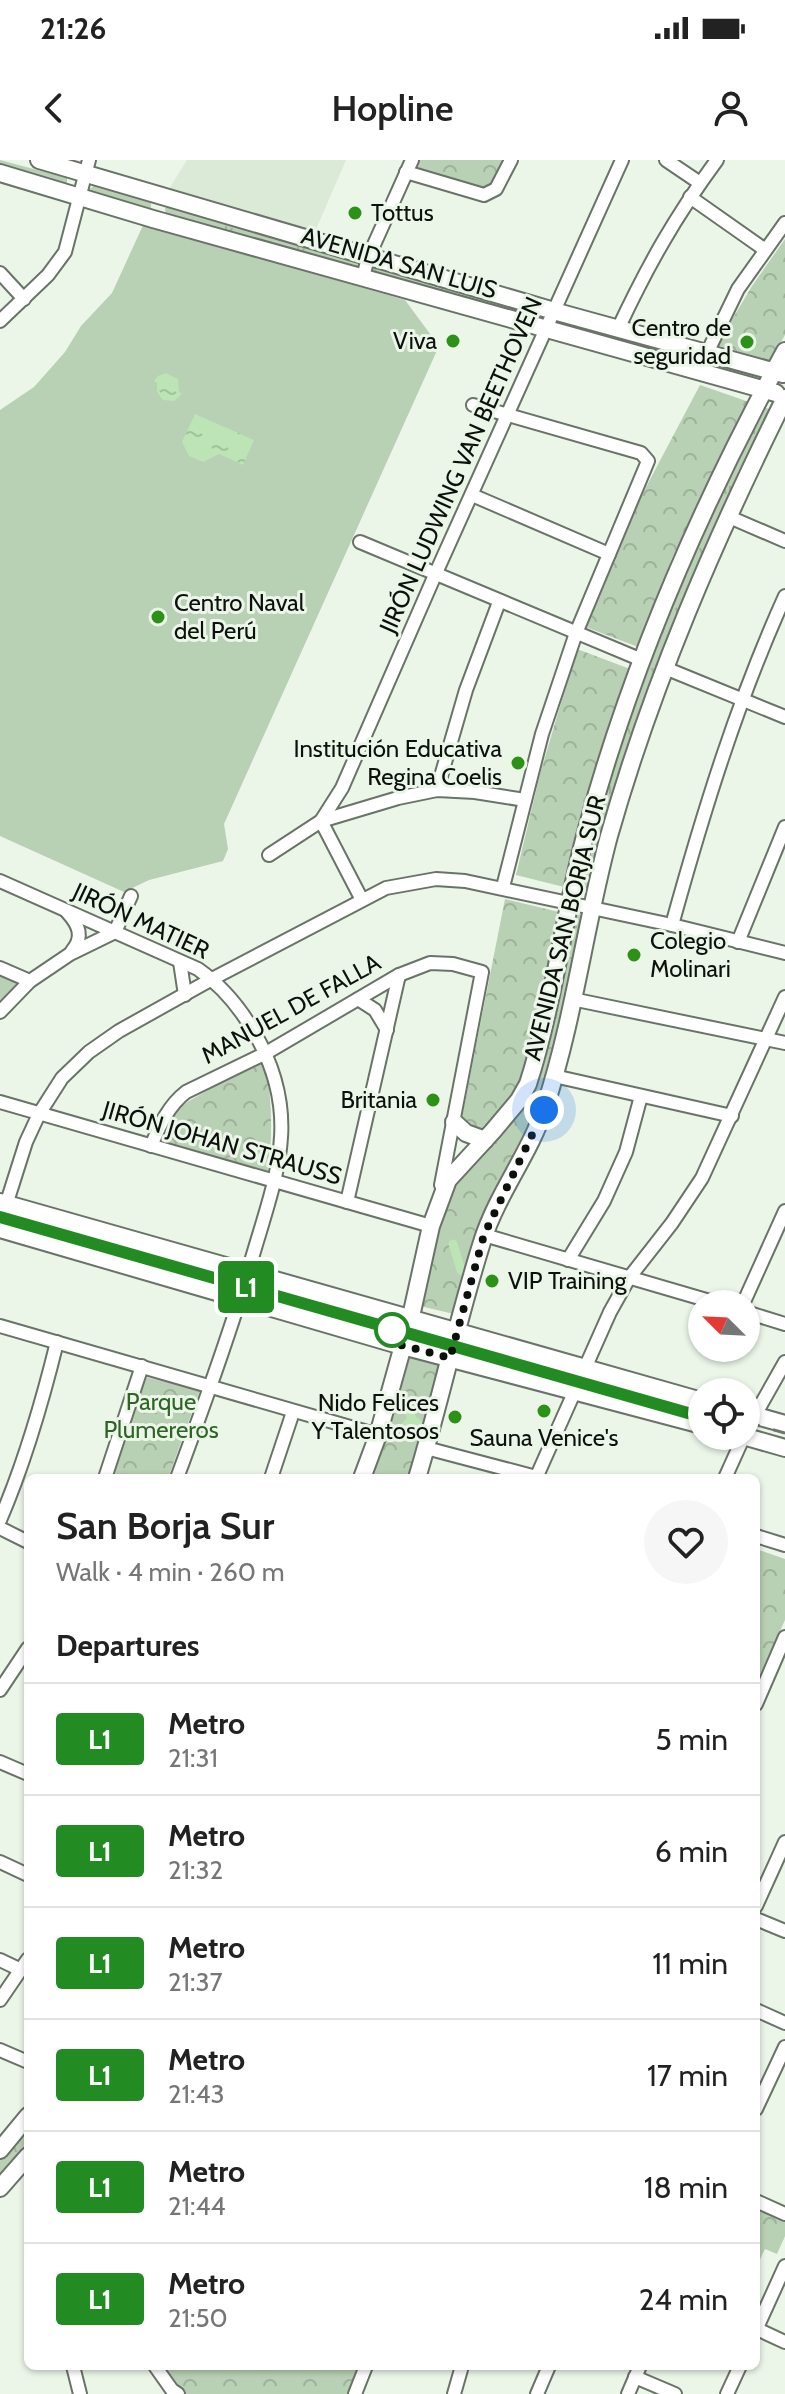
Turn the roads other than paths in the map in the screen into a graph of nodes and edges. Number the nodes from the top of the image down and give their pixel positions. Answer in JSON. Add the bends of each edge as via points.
{"nodes":[{"id":1,"x":39,"y":160,"type":"edge"},
{"id":2,"x":511,"y":160,"type":"edge"},
{"id":3,"x":622,"y":160,"type":"edge"},
{"id":4,"x":666,"y":160,"type":"edge"},
{"id":5,"x":717,"y":160,"type":"edge"},
{"id":6,"x":88,"y":166,"type":"edge"},
{"id":7,"x":409,"y":166,"type":"edge"},
{"id":8,"x":0,"y":173,"type":"edge"},
{"id":9,"x":700,"y":183,"type":"junction"},
{"id":10,"x":79,"y":196,"type":"junction"},
{"id":11,"x":690,"y":197,"type":"junction"},
{"id":12,"x":785,"y":223,"type":"edge"},
{"id":13,"x":764,"y":249,"type":"junction"},
{"id":14,"x":368,"y":258,"type":"junction"},
{"id":15,"x":0,"y":273,"type":"edge"},
{"id":16,"x":363,"y":277,"type":"junction"},
{"id":17,"x":24,"y":299,"type":"junction"},
{"id":18,"x":554,"y":310,"type":"junction"},
{"id":19,"x":0,"y":321,"type":"edge"},
{"id":20,"x":546,"y":329,"type":"junction"},
{"id":21,"x":618,"y":329,"type":"junction"},
{"id":22,"x":785,"y":351,"type":"edge"},
{"id":23,"x":707,"y":353,"type":"junction"},
{"id":24,"x":780,"y":373,"type":"edge"},
{"id":25,"x":765,"y":390,"type":"junction"},
{"id":26,"x":785,"y":397,"type":"edge"},
{"id":27,"x":473,"y":405,"type":"dead end"},
{"id":28,"x":508,"y":414,"type":"junction"},
{"id":29,"x":472,"y":495,"type":"junction"},
{"id":30,"x":727,"y":516,"type":"junction"},
{"id":31,"x":785,"y":541,"type":"edge"},
{"id":32,"x":360,"y":542,"type":"dead end"},
{"id":33,"x":609,"y":554,"type":"junction"},
{"id":34,"x":435,"y":575,"type":"junction"},
{"id":35,"x":785,"y":596,"type":"edge"},
{"id":36,"x":499,"y":602,"type":"junction"},
{"id":37,"x":576,"y":633,"type":"junction"},
{"id":38,"x":642,"y":660,"type":"junction"},
{"id":39,"x":665,"y":668,"type":"junction"},
{"id":40,"x":743,"y":699,"type":"junction"},
{"id":41,"x":785,"y":717,"type":"edge"},
{"id":42,"x":342,"y":788,"type":"junction"},
{"id":43,"x":437,"y":790,"type":"junction"},
{"id":44,"x":525,"y":800,"type":"junction"},
{"id":45,"x":359,"y":809,"type":"junction"},
{"id":46,"x":321,"y":821,"type":"junction"},
{"id":47,"x":785,"y":827,"type":"edge"},
{"id":48,"x":269,"y":855,"type":"dead end"},
{"id":49,"x":0,"y":881,"type":"edge"},
{"id":50,"x":503,"y":887,"type":"junction"},
{"id":51,"x":131,"y":896,"type":"dead end"},
{"id":52,"x":362,"y":900,"type":"junction"},
{"id":53,"x":569,"y":903,"type":"junction"},
{"id":54,"x":591,"y":908,"type":"junction"},
{"id":55,"x":63,"y":909,"type":"junction"},
{"id":56,"x":672,"y":925,"type":"junction"},
{"id":57,"x":115,"y":932,"type":"junction"},
{"id":58,"x":738,"y":942,"type":"junction"},
{"id":59,"x":785,"y":953,"type":"edge"},
{"id":60,"x":70,"y":954,"type":"junction"},
{"id":61,"x":180,"y":962,"type":"junction"},
{"id":62,"x":0,"y":968,"type":"edge"},
{"id":63,"x":399,"y":975,"type":"junction"},
{"id":64,"x":212,"y":979,"type":"junction"},
{"id":65,"x":30,"y":981,"type":"junction"},
{"id":66,"x":185,"y":995,"type":"junction"},
{"id":67,"x":785,"y":997,"type":"edge"},
{"id":68,"x":358,"y":999,"type":"junction"},
{"id":69,"x":572,"y":999,"type":"junction"},
{"id":70,"x":0,"y":1012,"type":"edge"},
{"id":71,"x":387,"y":1030,"type":"junction"},
{"id":72,"x":767,"y":1038,"type":"junction"},
{"id":73,"x":785,"y":1043,"type":"edge"},
{"id":74,"x":266,"y":1053,"type":"junction"},
{"id":75,"x":554,"y":1076,"type":"junction"},
{"id":76,"x":641,"y":1096,"type":"junction"},
{"id":77,"x":0,"y":1102,"type":"edge"},
{"id":78,"x":39,"y":1114,"type":"junction"},
{"id":79,"x":732,"y":1116,"type":"junction"},
{"id":80,"x":454,"y":1122,"type":"junction"},
{"id":81,"x":485,"y":1140,"type":"junction"},
{"id":82,"x":151,"y":1146,"type":"junction"},
{"id":83,"x":275,"y":1181,"type":"junction"},
{"id":84,"x":347,"y":1202,"type":"junction"},
{"id":85,"x":3,"y":1203,"type":"edge"},
{"id":86,"x":436,"y":1209,"type":"junction"},
{"id":87,"x":785,"y":1211,"type":"edge"},
{"id":88,"x":0,"y":1226,"type":"edge"},
{"id":89,"x":431,"y":1226,"type":"junction"},
{"id":90,"x":484,"y":1235,"type":"junction"},
{"id":91,"x":568,"y":1260,"type":"junction"},
{"id":92,"x":247,"y":1272,"type":"junction"},
{"id":93,"x":629,"y":1278,"type":"junction"},
{"id":94,"x":749,"y":1290,"type":"edge"},
{"id":95,"x":688,"y":1295,"type":"edge"},
{"id":96,"x":239,"y":1299,"type":"junction"},
{"id":97,"x":760,"y":1316,"type":"edge"},
{"id":98,"x":410,"y":1320,"type":"junction"},
{"id":99,"x":785,"y":1324,"type":"edge"},
{"id":100,"x":0,"y":1326,"type":"edge"},
{"id":101,"x":457,"y":1331,"type":"junction"},
{"id":102,"x":57,"y":1342,"type":"junction"},
{"id":103,"x":404,"y":1344,"type":"junction"},
{"id":104,"x":450,"y":1358,"type":"junction"},
{"id":105,"x":785,"y":1362,"type":"edge"},
{"id":106,"x":142,"y":1366,"type":"junction"},
{"id":107,"x":585,"y":1367,"type":"junction"},
{"id":108,"x":211,"y":1386,"type":"junction"},
{"id":109,"x":575,"y":1391,"type":"junction"},
{"id":110,"x":688,"y":1397,"type":"edge"},
{"id":111,"x":760,"y":1399,"type":"edge"},
{"id":112,"x":293,"y":1412,"type":"junction"},
{"id":113,"x":760,"y":1417,"type":"edge"},
{"id":114,"x":688,"y":1421,"type":"edge"},
{"id":115,"x":785,"y":1424,"type":"edge"},
{"id":116,"x":378,"y":1435,"type":"junction"},
{"id":117,"x":760,"y":1439,"type":"edge"},
{"id":118,"x":426,"y":1448,"type":"junction"},
{"id":119,"x":785,"y":1448,"type":"edge"},
{"id":120,"x":737,"y":1450,"type":"edge"},
{"id":121,"x":106,"y":1474,"type":"edge"},
{"id":122,"x":178,"y":1474,"type":"edge"},
{"id":123,"x":272,"y":1474,"type":"edge"},
{"id":124,"x":363,"y":1474,"type":"edge"},
{"id":125,"x":418,"y":1474,"type":"edge"},
{"id":126,"x":523,"y":1474,"type":"edge"},
{"id":127,"x":540,"y":1474,"type":"edge"},
{"id":128,"x":727,"y":1474,"type":"edge"},
{"id":129,"x":0,"y":1520,"type":"edge"},
{"id":130,"x":0,"y":1528,"type":"edge"},
{"id":131,"x":760,"y":1537,"type":"edge"},
{"id":132,"x":24,"y":1540,"type":"edge"},
{"id":133,"x":785,"y":1545,"type":"edge"},
{"id":134,"x":785,"y":1637,"type":"edge"},
{"id":135,"x":24,"y":1654,"type":"edge"},
{"id":136,"x":0,"y":1690,"type":"edge"},
{"id":137,"x":760,"y":1695,"type":"edge"},
{"id":138,"x":0,"y":1762,"type":"edge"},
{"id":139,"x":24,"y":1772,"type":"edge"},
{"id":140,"x":785,"y":1842,"type":"edge"},
{"id":141,"x":0,"y":1862,"type":"edge"},
{"id":142,"x":24,"y":1873,"type":"edge"},
{"id":143,"x":760,"y":1897,"type":"edge"},
{"id":144,"x":760,"y":1921,"type":"edge"},
{"id":145,"x":785,"y":1931,"type":"edge"},
{"id":146,"x":0,"y":1960,"type":"edge"},
{"id":147,"x":24,"y":1964,"type":"edge"},
{"id":148,"x":24,"y":1965,"type":"edge"},
{"id":149,"x":0,"y":2000,"type":"edge"},
{"id":150,"x":760,"y":2012,"type":"edge"},
{"id":151,"x":785,"y":2023,"type":"edge"},
{"id":152,"x":785,"y":2047,"type":"edge"},
{"id":153,"x":0,"y":2050,"type":"edge"},
{"id":154,"x":24,"y":2060,"type":"edge"},
{"id":155,"x":760,"y":2098,"type":"edge"},
{"id":156,"x":24,"y":2121,"type":"edge"},
{"id":157,"x":0,"y":2150,"type":"edge"},
{"id":158,"x":24,"y":2161,"type":"edge"},
{"id":159,"x":0,"y":2188,"type":"edge"},
{"id":160,"x":760,"y":2203,"type":"edge"},
{"id":161,"x":785,"y":2214,"type":"edge"},
{"id":162,"x":785,"y":2266,"type":"edge"},
{"id":163,"x":760,"y":2321,"type":"edge"},
{"id":164,"x":760,"y":2332,"type":"edge"},
{"id":165,"x":785,"y":2342,"type":"edge"},
{"id":166,"x":74,"y":2370,"type":"edge"},
{"id":167,"x":157,"y":2370,"type":"edge"},
{"id":168,"x":364,"y":2370,"type":"edge"},
{"id":169,"x":461,"y":2370,"type":"edge"},
{"id":170,"x":547,"y":2370,"type":"edge"},
{"id":171,"x":738,"y":2370,"type":"edge"},
{"id":172,"x":638,"y":2372,"type":"edge"},
{"id":173,"x":171,"y":2393,"type":"edge"},
{"id":174,"x":80,"y":2394,"type":"edge"},
{"id":175,"x":355,"y":2394,"type":"edge"},
{"id":176,"x":454,"y":2394,"type":"edge"},
{"id":177,"x":537,"y":2394,"type":"edge"},
{"id":178,"x":628,"y":2394,"type":"edge"},
{"id":179,"x":675,"y":2394,"type":"edge"},
{"id":180,"x":727,"y":2394,"type":"edge"}],
"edges":[{"from":1,"to":6,"type":"main road","name":"AVENIDA SAN LUIS"},
{"from":2,"to":7,"type":"street","via":[[496,189],[484,195]]},
{"from":3,"to":18,"type":"street","name":"JIRÓN LUDWING VAN BEETHOVEN"},
{"from":4,"to":9,"type":"street"},
{"from":5,"to":9,"type":"street"},
{"from":6,"to":10,"type":"street"},
{"from":6,"to":14,"type":"main road","name":"AVENIDA SAN LUIS"},
{"from":7,"to":14,"type":"street"},
{"from":8,"to":10,"type":"main road","name":"AVENIDA SAN LUIS"},
{"from":9,"to":11,"type":"street"},
{"from":10,"to":16,"type":"main road","name":"AVENIDA SAN LUIS"},
{"from":10,"to":17,"type":"street","via":[[65,252]]},
{"from":11,"to":13,"type":"street"},
{"from":11,"to":21,"type":"street"},
{"from":12,"to":13,"type":"street"},
{"from":13,"to":23,"type":"street","via":[[727,308]]},
{"from":14,"to":16,"type":"street"},
{"from":14,"to":18,"type":"main road","name":"AVENIDA SAN LUIS"},
{"from":15,"to":17,"type":"street"},
{"from":16,"to":20,"type":"main road","name":"AVENIDA SAN LUIS"},
{"from":17,"to":19,"type":"street"},
{"from":18,"to":20,"type":"street","name":"JIRÓN LUDWING VAN BEETHOVEN"},
{"from":18,"to":21,"type":"main road","name":"AVENIDA SAN LUIS"},
{"from":20,"to":25,"type":"main road","name":"AVENIDA SAN LUIS"},
{"from":20,"to":28,"type":"street","name":"JIRÓN LUDWING VAN BEETHOVEN"},
{"from":21,"to":23,"type":"main road","name":"AVENIDA SAN LUIS"},
{"from":22,"to":24,"type":"main road","name":"AVENIDA SAN BORJA SUR"},
{"from":23,"to":24,"type":"main road","name":"AVENIDA SAN LUIS"},
{"from":24,"to":25,"type":"main road","name":"AVENIDA SAN BORJA SUR"},
{"from":25,"to":26,"type":"main road","name":"AVENIDA SAN LUIS"},
{"from":25,"to":38,"type":"main road","name":"AVENIDA SAN BORJA SUR","via":[[698,526]]},
{"from":26,"to":30,"type":"main road","name":"AVENIDA SAN BORJA SUR"},
{"from":27,"to":28,"type":"street"},
{"from":28,"to":29,"type":"street","name":"JIRÓN LUDWING VAN BEETHOVEN"},
{"from":28,"to":33,"type":"street","via":[[647,458]]},
{"from":29,"to":33,"type":"street"},
{"from":29,"to":34,"type":"street","name":"JIRÓN LUDWING VAN BEETHOVEN"},
{"from":30,"to":31,"type":"street"},
{"from":30,"to":39,"type":"main road","name":"AVENIDA SAN BORJA SUR"},
{"from":32,"to":34,"type":"street"},
{"from":33,"to":37,"type":"street"},
{"from":34,"to":36,"type":"street"},
{"from":34,"to":42,"type":"street","name":"JIRÓN LUDWING VAN BEETHOVEN"},
{"from":35,"to":40,"type":"street"},
{"from":36,"to":37,"type":"street"},
{"from":36,"to":43,"type":"street"},
{"from":37,"to":38,"type":"street"},
{"from":37,"to":44,"type":"street"},
{"from":38,"to":53,"type":"main road","name":"AVENIDA SAN BORJA SUR","via":[[599,787]]},
{"from":39,"to":40,"type":"street"},
{"from":39,"to":54,"type":"main road","name":"AVENIDA SAN BORJA SUR","via":[[631,764]]},
{"from":40,"to":41,"type":"street"},
{"from":40,"to":56,"type":"street"},
{"from":42,"to":45,"type":"street"},
{"from":42,"to":46,"type":"street","name":"JIRÓN LUDWING VAN BEETHOVEN"},
{"from":43,"to":44,"type":"street"},
{"from":43,"to":45,"type":"street"},
{"from":44,"to":50,"type":"street"},
{"from":45,"to":46,"type":"street"},
{"from":46,"to":48,"type":"street"},
{"from":46,"to":52,"type":"street"},
{"from":47,"to":58,"type":"street"},
{"from":49,"to":55,"type":"street","name":"JIRÓN MATIER"},
{"from":50,"to":52,"type":"street","via":[[436,879],[386,888]]},
{"from":50,"to":53,"type":"street"},
{"from":51,"to":57,"type":"street"},
{"from":52,"to":64,"type":"street"},
{"from":53,"to":54,"type":"street"},
{"from":53,"to":81,"type":"main road","name":"AVENIDA SAN BORJA SUR","via":[[528,1084]]},
{"from":54,"to":56,"type":"street"},
{"from":54,"to":69,"type":"main road","name":"AVENIDA SAN BORJA SUR"},
{"from":55,"to":57,"type":"street","name":"JIRÓN MATIER"},
{"from":55,"to":60,"type":"street","via":[[79,927]]},
{"from":56,"to":58,"type":"street"},
{"from":57,"to":60,"type":"street"},
{"from":57,"to":61,"type":"street","name":"JIRÓN MATIER"},
{"from":58,"to":59,"type":"street"},
{"from":60,"to":65,"type":"street"},
{"from":61,"to":64,"type":"street","name":"JIRÓN MATIER"},
{"from":61,"to":66,"type":"street"},
{"from":62,"to":65,"type":"street"},
{"from":63,"to":68,"type":"street","name":"MANUEL DE FALLA"},
{"from":63,"to":71,"type":"street"},
{"from":63,"to":80,"type":"street","name":"MANUEL DE FALLA","via":[[430,963],[482,972]]},
{"from":64,"to":66,"type":"street"},
{"from":64,"to":74,"type":"street","name":"JIRÓN MATIER","via":[[243,1012]]},
{"from":65,"to":70,"type":"street"},
{"from":66,"to":78,"type":"street","via":[[89,1052],[62,1078]]},
{"from":67,"to":72,"type":"street"},
{"from":68,"to":71,"type":"street","via":[[375,1010]]},
{"from":68,"to":74,"type":"street","name":"MANUEL DE FALLA"},
{"from":69,"to":72,"type":"street"},
{"from":69,"to":75,"type":"main road","name":"AVENIDA SAN BORJA SUR"},
{"from":71,"to":84,"type":"street"},
{"from":72,"to":73,"type":"street"},
{"from":72,"to":79,"type":"street"},
{"from":74,"to":82,"type":"street","name":"MANUEL DE FALLA","via":[[175,1101]]},
{"from":74,"to":83,"type":"street","name":"JIRÓN MATIER","via":[[281,1111]]},
{"from":75,"to":76,"type":"street"},
{"from":75,"to":90,"type":"main road","name":"AVENIDA SAN BORJA SUR","via":[[544,1110]]},
{"from":76,"to":79,"type":"street"},
{"from":76,"to":91,"type":"street","via":[[626,1152]]},
{"from":77,"to":78,"type":"street","name":"JIRÓN JOHAN STRAUSS"},
{"from":78,"to":82,"type":"street","name":"JIRÓN JOHAN STRAUSS"},
{"from":78,"to":85,"type":"street"},
{"from":79,"to":93,"type":"street","via":[[702,1178]]},
{"from":80,"to":81,"type":"main road"},
{"from":80,"to":86,"type":"street"},
{"from":81,"to":86,"type":"main road","name":"AVENIDA SAN BORJA SUR","via":[[456,1169]]},
{"from":82,"to":83,"type":"street","name":"JIRÓN JOHAN STRAUSS"},
{"from":83,"to":84,"type":"street","name":"JIRÓN JOHAN STRAUSS"},
{"from":83,"to":92,"type":"street","name":"JIRÓN MATIER"},
{"from":84,"to":89,"type":"street","name":"JIRÓN JOHAN STRAUSS"},
{"from":85,"to":88,"type":"street"},
{"from":85,"to":92,"type":"main road"},
{"from":86,"to":89,"type":"main road","name":"AVENIDA SAN BORJA SUR"},
{"from":87,"to":94,"type":"street"},
{"from":88,"to":96,"type":"main road"},
{"from":89,"to":98,"type":"main road","name":"AVENIDA SAN BORJA SUR"},
{"from":90,"to":91,"type":"street"},
{"from":90,"to":101,"type":"main road","name":"AVENIDA SAN BORJA SUR"},
{"from":91,"to":93,"type":"street"},
{"from":92,"to":96,"type":"street","name":"JIRÓN MATIER"},
{"from":92,"to":98,"type":"main road"},
{"from":93,"to":95,"type":"street"},
{"from":93,"to":107,"type":"street"},
{"from":96,"to":103,"type":"main road"},
{"from":96,"to":108,"type":"street","name":"JIRÓN MATIER"},
{"from":97,"to":99,"type":"street"},
{"from":98,"to":101,"type":"main road"},
{"from":100,"to":102,"type":"street"},
{"from":101,"to":104,"type":"main road","name":"AVENIDA SAN BORJA SUR"},
{"from":101,"to":107,"type":"main road"},
{"from":102,"to":106,"type":"street"},
{"from":102,"to":129,"type":"street","via":[[27,1449]]},
{"from":103,"to":104,"type":"main road"},
{"from":103,"to":116,"type":"main road"},
{"from":104,"to":109,"type":"main road"},
{"from":104,"to":118,"type":"main road","name":"AVENIDA SAN BORJA SUR"},
{"from":105,"to":111,"type":"street"},
{"from":106,"to":108,"type":"street"},
{"from":106,"to":121,"type":"street"},
{"from":107,"to":109,"type":"street"},
{"from":107,"to":110,"type":"main road"},
{"from":108,"to":112,"type":"street"},
{"from":108,"to":122,"type":"street","name":"JIRÓN MATIER"},
{"from":109,"to":114,"type":"main road"},
{"from":109,"to":127,"type":"street"},
{"from":112,"to":116,"type":"street"},
{"from":112,"to":123,"type":"street"},
{"from":113,"to":115,"type":"main road"},
{"from":116,"to":124,"type":"main road"},
{"from":117,"to":119,"type":"main road"},
{"from":118,"to":125,"type":"main road","name":"AVENIDA SAN BORJA SUR"},
{"from":118,"to":126,"type":"street"},
{"from":120,"to":128,"type":"street"},
{"from":130,"to":132,"type":"street"},
{"from":131,"to":133,"type":"street"},
{"from":134,"to":137,"type":"street"},
{"from":135,"to":136,"type":"street"},
{"from":138,"to":139,"type":"street"},
{"from":140,"to":143,"type":"street"},
{"from":141,"to":142,"type":"street"},
{"from":144,"to":145,"type":"street"},
{"from":146,"to":147,"type":"street"},
{"from":148,"to":149,"type":"street"},
{"from":150,"to":151,"type":"street"},
{"from":152,"to":155,"type":"street"},
{"from":153,"to":154,"type":"street"},
{"from":156,"to":157,"type":"main road"},
{"from":158,"to":159,"type":"main road"},
{"from":160,"to":161,"type":"street"},
{"from":162,"to":163,"type":"street"},
{"from":164,"to":165,"type":"street"},
{"from":166,"to":174,"type":"street"},
{"from":167,"to":173,"type":"street"},
{"from":168,"to":175,"type":"street"},
{"from":169,"to":176,"type":"street"},
{"from":170,"to":177,"type":"street"},
{"from":171,"to":180,"type":"street"},
{"from":172,"to":178,"type":"street"},
{"from":172,"to":179,"type":"street"}]}
